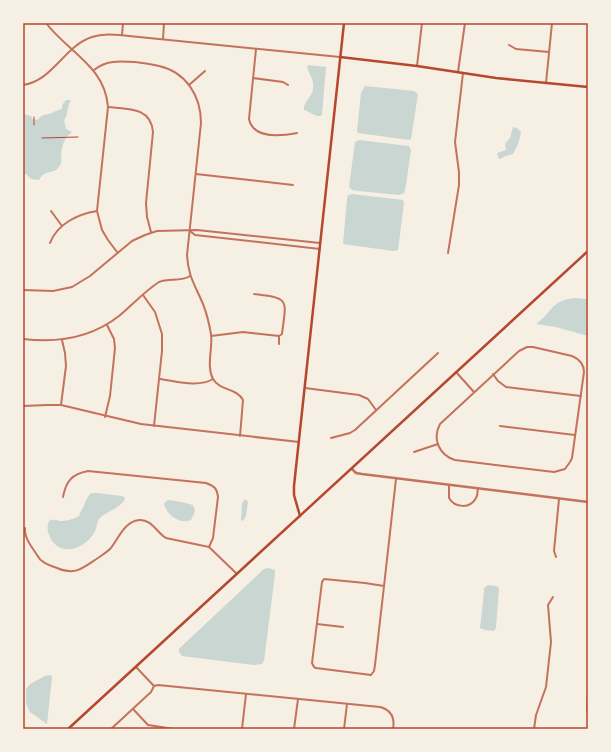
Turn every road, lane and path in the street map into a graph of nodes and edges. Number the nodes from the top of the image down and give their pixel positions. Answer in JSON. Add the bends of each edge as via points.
{"nodes":[{"id":1,"x":46,"y":23,"type":"edge"},
{"id":2,"x":123,"y":23,"type":"edge"},
{"id":3,"x":164,"y":23,"type":"edge"},
{"id":4,"x":344,"y":23,"type":"edge"},
{"id":5,"x":422,"y":23,"type":"edge"},
{"id":6,"x":465,"y":23,"type":"edge"},
{"id":7,"x":552,"y":23,"type":"edge"},
{"id":8,"x":122,"y":35,"type":"junction"},
{"id":9,"x":163,"y":39,"type":"junction"},
{"id":10,"x":509,"y":44,"type":"dead end"},
{"id":11,"x":71,"y":48,"type":"junction"},
{"id":12,"x":256,"y":49,"type":"junction"},
{"id":13,"x":549,"y":52,"type":"junction"},
{"id":14,"x":340,"y":58,"type":"junction"},
{"id":15,"x":417,"y":66,"type":"junction"},
{"id":16,"x":94,"y":70,"type":"junction"},
{"id":17,"x":205,"y":71,"type":"dead end"},
{"id":18,"x":458,"y":72,"type":"junction"},
{"id":19,"x":463,"y":73,"type":"junction"},
{"id":20,"x":253,"y":78,"type":"junction"},
{"id":21,"x":546,"y":83,"type":"junction"},
{"id":22,"x":23,"y":85,"type":"edge"},
{"id":23,"x":189,"y":85,"type":"junction"},
{"id":24,"x":288,"y":85,"type":"dead end"},
{"id":25,"x":588,"y":87,"type":"edge"},
{"id":26,"x":108,"y":107,"type":"junction"},
{"id":27,"x":34,"y":117,"type":"dead end"},
{"id":28,"x":34,"y":125,"type":"dead end"},
{"id":29,"x":297,"y":133,"type":"dead end"},
{"id":30,"x":78,"y":136,"type":"dead end"},
{"id":31,"x":42,"y":138,"type":"dead end"},
{"id":32,"x":196,"y":174,"type":"junction"},
{"id":33,"x":293,"y":185,"type":"dead end"},
{"id":34,"x":51,"y":210,"type":"dead end"},
{"id":35,"x":97,"y":211,"type":"junction"},
{"id":36,"x":62,"y":226,"type":"junction"},
{"id":37,"x":190,"y":231,"type":"junction"},
{"id":38,"x":152,"y":233,"type":"junction"},
{"id":39,"x":50,"y":243,"type":"dead end"},
{"id":40,"x":320,"y":243,"type":"junction"},
{"id":41,"x":320,"y":249,"type":"junction"},
{"id":42,"x":588,"y":250,"type":"edge"},
{"id":43,"x":448,"y":252,"type":"dead end"},
{"id":44,"x":118,"y":253,"type":"junction"},
{"id":45,"x":190,"y":276,"type":"junction"},
{"id":46,"x":23,"y":290,"type":"edge"},
{"id":47,"x":254,"y":294,"type":"dead end"},
{"id":48,"x":143,"y":295,"type":"junction"},
{"id":49,"x":107,"y":325,"type":"junction"},
{"id":50,"x":211,"y":336,"type":"junction"},
{"id":51,"x":279,"y":336,"type":"junction"},
{"id":52,"x":23,"y":340,"type":"edge"},
{"id":53,"x":62,"y":340,"type":"junction"},
{"id":54,"x":279,"y":344,"type":"dead end"},
{"id":55,"x":438,"y":353,"type":"dead end"},
{"id":56,"x":456,"y":372,"type":"junction"},
{"id":57,"x":493,"y":374,"type":"junction"},
{"id":58,"x":160,"y":379,"type":"junction"},
{"id":59,"x":214,"y":379,"type":"junction"},
{"id":60,"x":305,"y":388,"type":"junction"},
{"id":61,"x":474,"y":392,"type":"junction"},
{"id":62,"x":581,"y":396,"type":"junction"},
{"id":63,"x":61,"y":405,"type":"junction"},
{"id":64,"x":23,"y":406,"type":"edge"},
{"id":65,"x":376,"y":410,"type":"junction"},
{"id":66,"x":105,"y":417,"type":"junction"},
{"id":67,"x":154,"y":426,"type":"junction"},
{"id":68,"x":500,"y":426,"type":"dead end"},
{"id":69,"x":575,"y":435,"type":"junction"},
{"id":70,"x":240,"y":436,"type":"junction"},
{"id":71,"x":331,"y":438,"type":"dead end"},
{"id":72,"x":299,"y":442,"type":"junction"},
{"id":73,"x":438,"y":444,"type":"junction"},
{"id":74,"x":414,"y":452,"type":"dead end"},
{"id":75,"x":352,"y":468,"type":"junction"},
{"id":76,"x":396,"y":479,"type":"junction"},
{"id":77,"x":449,"y":485,"type":"junction"},
{"id":78,"x":478,"y":489,"type":"junction"},
{"id":79,"x":63,"y":497,"type":"dead end"},
{"id":80,"x":559,"y":499,"type":"junction"},
{"id":81,"x":588,"y":502,"type":"edge"},
{"id":82,"x":300,"y":516,"type":"junction"},
{"id":83,"x":25,"y":528,"type":"dead end"},
{"id":84,"x":209,"y":547,"type":"junction"},
{"id":85,"x":556,"y":557,"type":"dead end"},
{"id":86,"x":237,"y":574,"type":"junction"},
{"id":87,"x":384,"y":586,"type":"junction"},
{"id":88,"x":553,"y":597,"type":"dead end"},
{"id":89,"x":317,"y":624,"type":"junction"},
{"id":90,"x":343,"y":627,"type":"dead end"},
{"id":91,"x":136,"y":667,"type":"junction"},
{"id":92,"x":154,"y":686,"type":"junction"},
{"id":93,"x":588,"y":690,"type":"edge"},
{"id":94,"x":246,"y":694,"type":"junction"},
{"id":95,"x":298,"y":699,"type":"junction"},
{"id":96,"x":347,"y":704,"type":"junction"},
{"id":97,"x":133,"y":709,"type":"junction"},
{"id":98,"x":587,"y":712,"type":"dead end"},
{"id":99,"x":295,"y":727,"type":"edge"},
{"id":100,"x":68,"y":729,"type":"edge"},
{"id":101,"x":111,"y":729,"type":"edge"},
{"id":102,"x":174,"y":729,"type":"edge"},
{"id":103,"x":242,"y":729,"type":"edge"},
{"id":104,"x":344,"y":729,"type":"edge"},
{"id":105,"x":393,"y":729,"type":"edge"},
{"id":106,"x":534,"y":729,"type":"edge"}],
"edges":[{"from":1,"to":11,"type":"street"},
{"from":2,"to":8,"type":"street"},
{"from":3,"to":9,"type":"street"},
{"from":4,"to":14,"type":"main road"},
{"from":5,"to":15,"type":"street"},
{"from":6,"to":18,"type":"street"},
{"from":7,"to":13,"type":"street"},
{"from":8,"to":9,"type":"street"},
{"from":8,"to":11,"type":"street","via":[[93,36]]},
{"from":9,"to":12,"type":"street"},
{"from":10,"to":13,"type":"street","via":[[516,49]]},
{"from":11,"to":16,"type":"street"},
{"from":11,"to":22,"type":"street","via":[[40,79]]},
{"from":12,"to":14,"type":"street"},
{"from":12,"to":20,"type":"street"},
{"from":13,"to":21,"type":"street"},
{"from":14,"to":15,"type":"main road"},
{"from":14,"to":40,"type":"main road"},
{"from":15,"to":18,"type":"main road"},
{"from":16,"to":23,"type":"street","via":[[101,65],[117,61],[153,64],[178,74]]},
{"from":16,"to":26,"type":"street","via":[[101,80]]},
{"from":17,"to":23,"type":"street"},
{"from":18,"to":19,"type":"main road"},
{"from":19,"to":21,"type":"main road"},
{"from":19,"to":43,"type":"street","via":[[455,142],[459,185]]},
{"from":20,"to":24,"type":"street"},
{"from":20,"to":29,"type":"street","via":[[249,119],[252,128],[274,135]]},
{"from":21,"to":25,"type":"main road"},
{"from":23,"to":32,"type":"street","via":[[197,98],[201,117]]},
{"from":26,"to":35,"type":"street"},
{"from":26,"to":38,"type":"street","via":[[140,112],[152,126],[146,203]]},
{"from":27,"to":28,"type":"path"},
{"from":30,"to":31,"type":"path"},
{"from":32,"to":33,"type":"street"},
{"from":32,"to":37,"type":"street"},
{"from":34,"to":36,"type":"street"},
{"from":35,"to":36,"type":"street","via":[[80,216]]},
{"from":35,"to":44,"type":"street","via":[[102,230]]},
{"from":36,"to":39,"type":"street","via":[[52,236]]},
{"from":37,"to":38,"type":"street","via":[[166,230]]},
{"from":37,"to":40,"type":"street"},
{"from":37,"to":41,"type":"street","via":[[195,235]]},
{"from":37,"to":45,"type":"street","via":[[187,254]]},
{"from":38,"to":44,"type":"street","via":[[136,239]]},
{"from":40,"to":41,"type":"main road"},
{"from":41,"to":60,"type":"main road"},
{"from":42,"to":56,"type":"main road"},
{"from":44,"to":46,"type":"street","via":[[72,287],[53,291]]},
{"from":45,"to":48,"type":"street","via":[[181,280],[162,281]]},
{"from":45,"to":50,"type":"street","via":[[204,305]]},
{"from":47,"to":51,"type":"street","via":[[272,296],[283,302],[285,309],[282,334]]},
{"from":48,"to":49,"type":"street"},
{"from":48,"to":58,"type":"street","via":[[155,312],[162,334]]},
{"from":49,"to":53,"type":"street"},
{"from":49,"to":66,"type":"street","via":[[114,339],[115,348]]},
{"from":50,"to":51,"type":"street","via":[[243,332]]},
{"from":50,"to":59,"type":"street","via":[[210,367]]},
{"from":51,"to":54,"type":"street"},
{"from":52,"to":53,"type":"street"},
{"from":53,"to":63,"type":"street","via":[[66,366]]},
{"from":55,"to":65,"type":"street"},
{"from":56,"to":61,"type":"street"},
{"from":56,"to":75,"type":"main road"},
{"from":57,"to":61,"type":"street"},
{"from":57,"to":62,"type":"street","via":[[498,382],[506,387]]},
{"from":57,"to":62,"type":"street","via":[[519,351],[527,346],[533,346],[572,356],[580,361],[584,372]]},
{"from":58,"to":59,"type":"street","via":[[202,384]]},
{"from":58,"to":67,"type":"street"},
{"from":59,"to":70,"type":"street","via":[[220,386],[239,394],[243,400]]},
{"from":60,"to":65,"type":"street","via":[[359,395],[368,400]]},
{"from":60,"to":72,"type":"main road"},
{"from":61,"to":73,"type":"street","via":[[440,424]]},
{"from":62,"to":69,"type":"street"},
{"from":63,"to":64,"type":"street"},
{"from":63,"to":66,"type":"street"},
{"from":65,"to":71,"type":"street","via":[[353,431]]},
{"from":66,"to":67,"type":"street"},
{"from":67,"to":70,"type":"street"},
{"from":68,"to":69,"type":"street"},
{"from":69,"to":73,"type":"street","via":[[570,462],[565,469],[554,472],[455,460],[443,453]]},
{"from":70,"to":72,"type":"street"},
{"from":72,"to":82,"type":"main road","via":[[294,490]]},
{"from":73,"to":74,"type":"street"},
{"from":75,"to":76,"type":"street","via":[[356,473]]},
{"from":75,"to":82,"type":"main road"},
{"from":76,"to":77,"type":"street"},
{"from":76,"to":87,"type":"street"},
{"from":77,"to":78,"type":"street"},
{"from":77,"to":78,"type":"street","via":[[449,498],[457,506],[464,506],[475,500]]},
{"from":78,"to":80,"type":"street"},
{"from":79,"to":84,"type":"street","via":[[65,487],[71,478],[88,471],[206,483],[215,488],[218,497],[213,538]]},
{"from":80,"to":81,"type":"street"},
{"from":80,"to":85,"type":"street","via":[[554,551]]},
{"from":82,"to":86,"type":"main road"},
{"from":83,"to":84,"type":"street","via":[[25,534],[38,558],[68,572],[77,571],[109,550],[125,527],[141,520],[151,523],[160,535],[166,538]]},
{"from":84,"to":86,"type":"street"},
{"from":86,"to":91,"type":"main road"},
{"from":87,"to":89,"type":"street","via":[[324,579]]},
{"from":87,"to":89,"type":"street","via":[[373,674],[314,667],[312,663]]},
{"from":88,"to":106,"type":"street","via":[[548,605],[550,642],[546,687]]},
{"from":89,"to":90,"type":"street"},
{"from":91,"to":92,"type":"street"},
{"from":91,"to":100,"type":"main road"},
{"from":92,"to":94,"type":"street"},
{"from":92,"to":97,"type":"street"},
{"from":93,"to":98,"type":"street"},
{"from":94,"to":95,"type":"street"},
{"from":94,"to":103,"type":"street"},
{"from":95,"to":96,"type":"street"},
{"from":95,"to":99,"type":"street"},
{"from":96,"to":104,"type":"street"},
{"from":96,"to":105,"type":"street","via":[[384,708],[393,718]]},
{"from":97,"to":101,"type":"street"},
{"from":97,"to":102,"type":"street","via":[[148,725]]}]}
